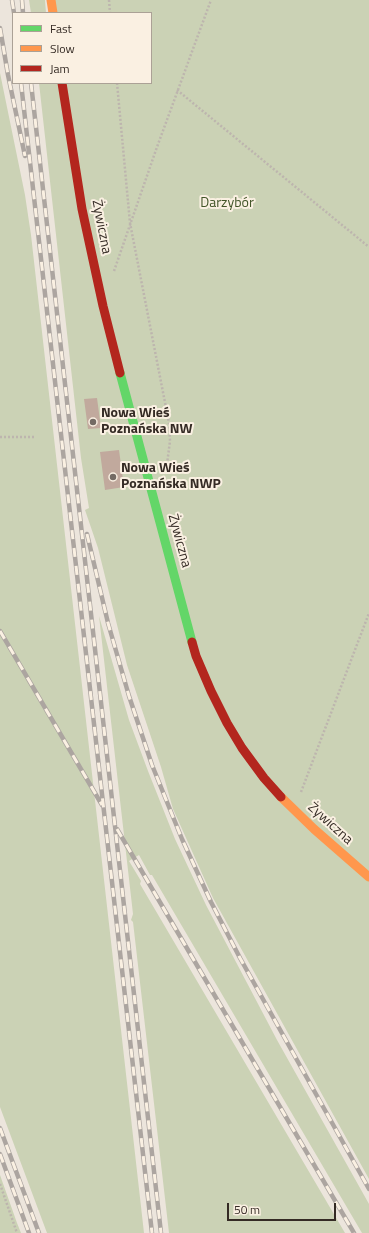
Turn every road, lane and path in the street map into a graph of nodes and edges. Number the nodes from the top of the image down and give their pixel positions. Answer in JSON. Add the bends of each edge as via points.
{"nodes":[{"id":1,"x":51,"y":0,"type":"edge"},
{"id":2,"x":109,"y":0,"type":"edge"},
{"id":3,"x":211,"y":0,"type":"edge"},
{"id":4,"x":53,"y":12,"type":"edge"},
{"id":5,"x":110,"y":12,"type":"edge"},
{"id":6,"x":62,"y":84,"type":"edge"},
{"id":7,"x":117,"y":84,"type":"edge"},
{"id":8,"x":178,"y":90,"type":"junction"},
{"id":9,"x":130,"y":223,"type":"junction"},
{"id":10,"x":369,"y":247,"type":"edge"},
{"id":11,"x":113,"y":272,"type":"dead end"},
{"id":12,"x":0,"y":437,"type":"edge"},
{"id":13,"x":35,"y":437,"type":"dead end"},
{"id":14,"x":165,"y":474,"type":"dead end"},
{"id":15,"x":369,"y":613,"type":"edge"},
{"id":16,"x":294,"y":810,"type":"junction"},
{"id":17,"x":369,"y":877,"type":"edge"},
{"id":18,"x":0,"y":1184,"type":"edge"},
{"id":19,"x":17,"y":1233,"type":"edge"}],
"edges":[{"from":1,"to":4,"type":"street"},
{"from":2,"to":5,"type":"path"},
{"from":3,"to":8,"type":"path"},
{"from":6,"to":16,"type":"street","name":"Żywiczna","via":[[82,209],[103,306],[196,656],[213,696],[239,743],[264,778]]},
{"from":7,"to":9,"type":"path"},
{"from":8,"to":9,"type":"path"},
{"from":8,"to":10,"type":"path"},
{"from":9,"to":11,"type":"path"},
{"from":9,"to":14,"type":"path","via":[[169,423],[170,441]]},
{"from":12,"to":13,"type":"path"},
{"from":15,"to":16,"type":"path"},
{"from":16,"to":17,"type":"street","name":"Żywiczna"},
{"from":18,"to":19,"type":"path"}]}
